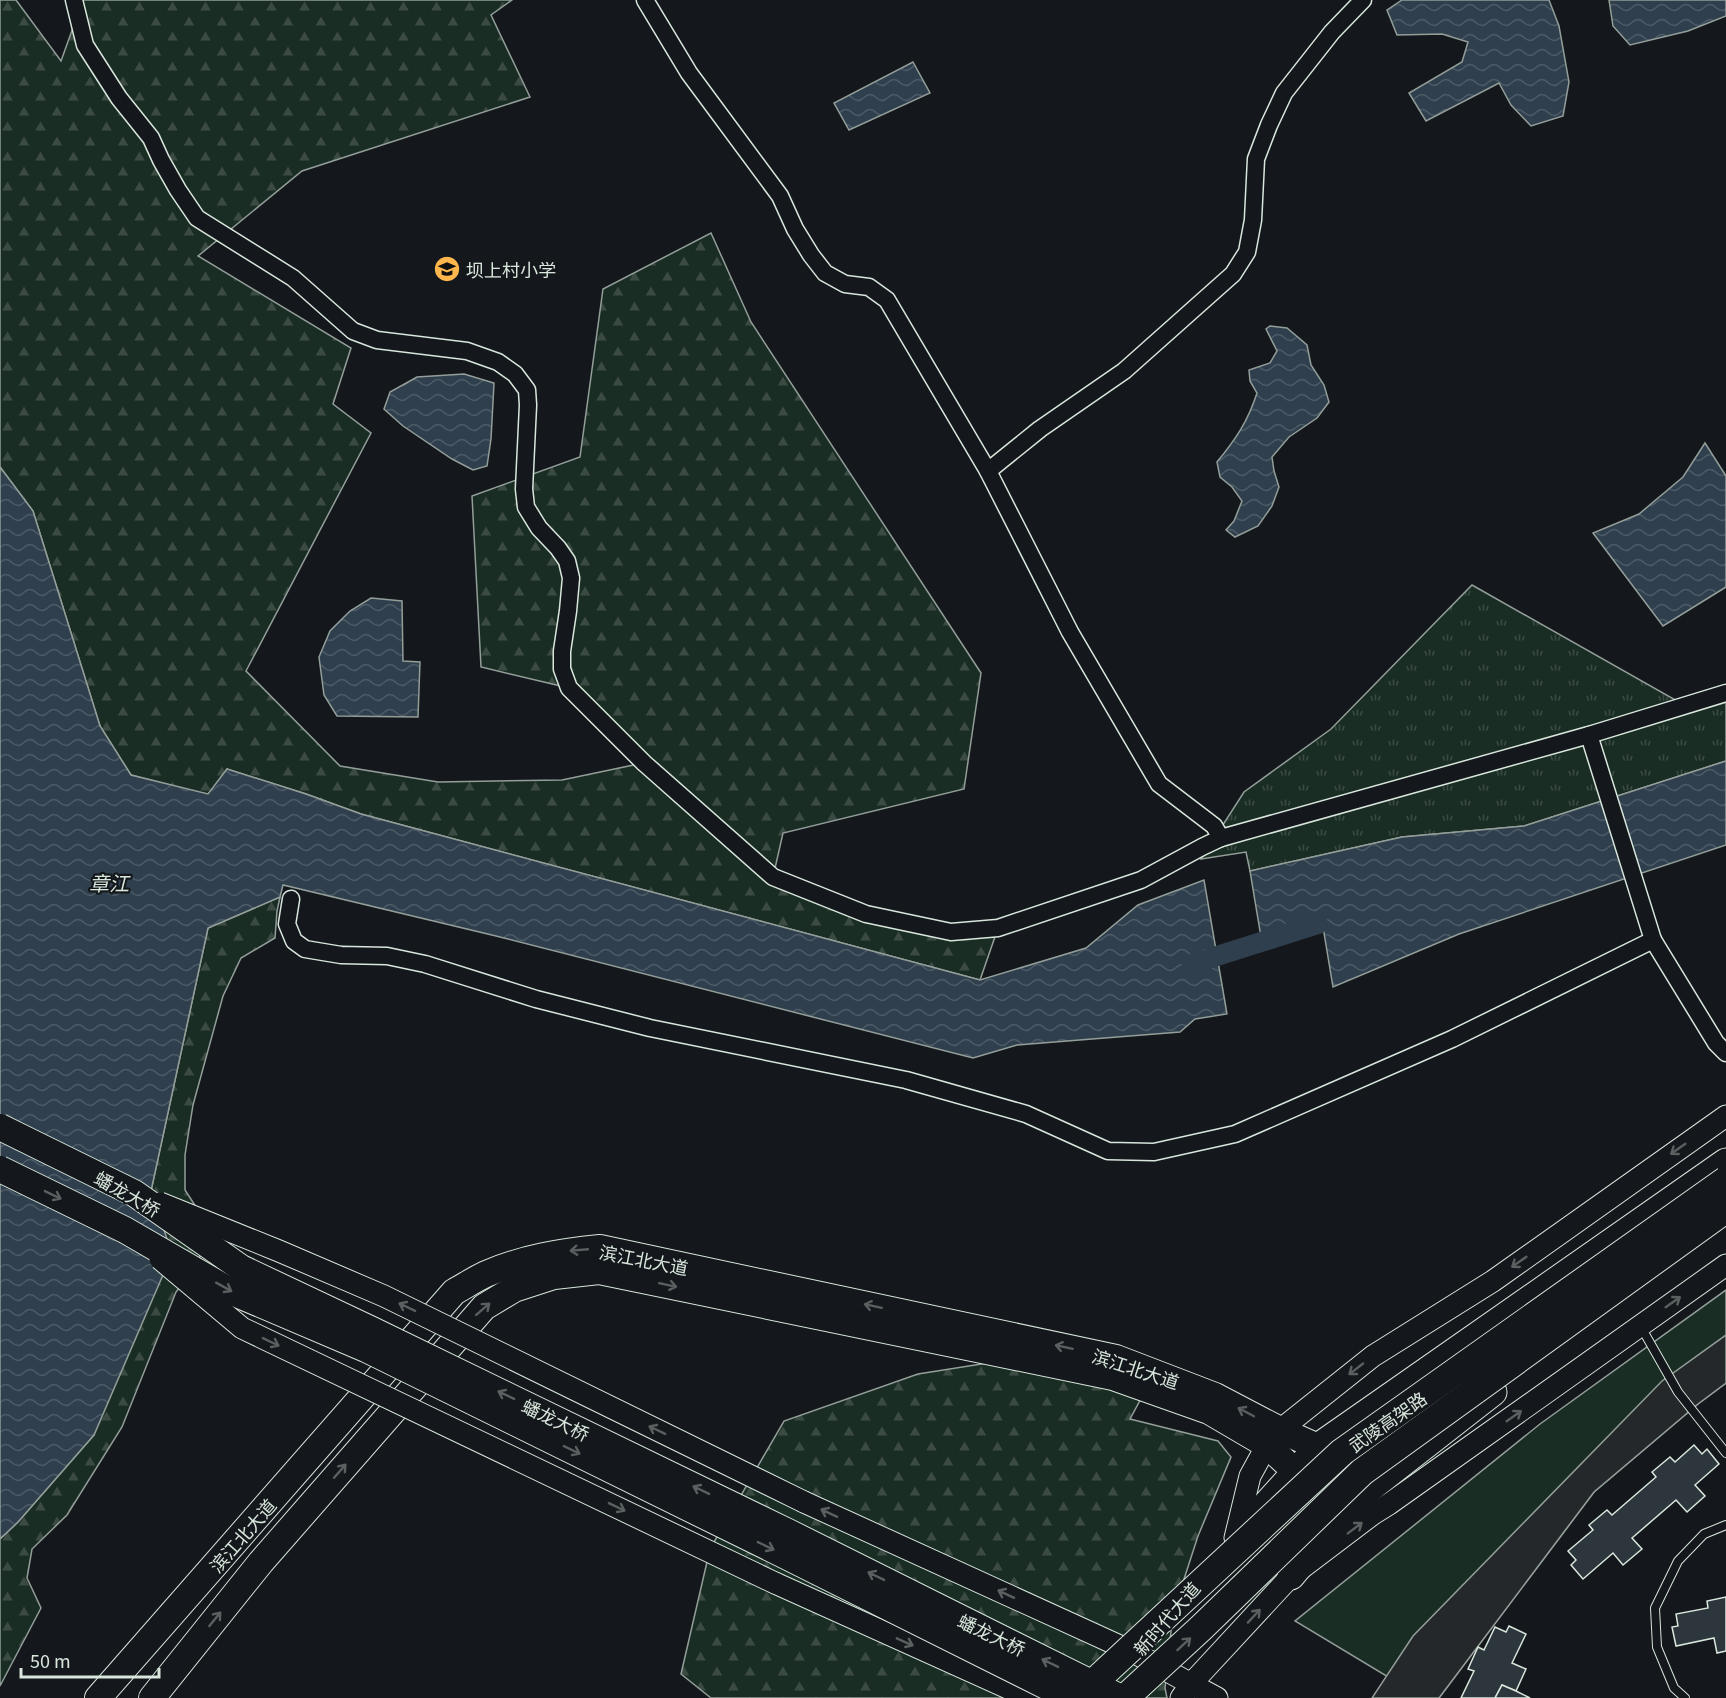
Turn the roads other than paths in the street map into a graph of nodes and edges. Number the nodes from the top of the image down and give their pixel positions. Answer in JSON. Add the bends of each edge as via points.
{"nodes":[{"id":1,"x":74,"y":0,"type":"edge"},
{"id":2,"x":645,"y":0,"type":"edge"},
{"id":3,"x":1363,"y":0,"type":"edge"},
{"id":4,"x":988,"y":471,"type":"junction"},
{"id":5,"x":1726,"y":693,"type":"edge"},
{"id":6,"x":1589,"y":735,"type":"junction"},
{"id":7,"x":1221,"y":838,"type":"junction"},
{"id":8,"x":291,"y":899,"type":"dead end"},
{"id":9,"x":1653,"y":940,"type":"junction"},
{"id":10,"x":1726,"y":1053,"type":"edge"},
{"id":11,"x":1726,"y":1116,"type":"edge"},
{"id":12,"x":0,"y":1127,"type":"edge"},
{"id":13,"x":1725,"y":1166,"type":"edge"},
{"id":14,"x":0,"y":1169,"type":"edge"},
{"id":15,"x":134,"y":1193,"type":"junction"},
{"id":16,"x":1726,"y":1210,"type":"edge"},
{"id":17,"x":125,"y":1230,"type":"junction"},
{"id":18,"x":1726,"y":1264,"type":"edge"},
{"id":19,"x":1641,"y":1325,"type":"junction"},
{"id":20,"x":1274,"y":1437,"type":"junction"},
{"id":21,"x":1318,"y":1447,"type":"junction"},
{"id":22,"x":1726,"y":1453,"type":"edge"},
{"id":23,"x":1296,"y":1472,"type":"junction"},
{"id":24,"x":1726,"y":1525,"type":"edge"},
{"id":25,"x":1236,"y":1537,"type":"junction"},
{"id":26,"x":1291,"y":1576,"type":"junction"},
{"id":27,"x":1135,"y":1653,"type":"junction"},
{"id":28,"x":1186,"y":1691,"type":"edge"},
{"id":29,"x":98,"y":1698,"type":"edge"},
{"id":30,"x":152,"y":1698,"type":"edge"},
{"id":31,"x":1030,"y":1698,"type":"edge"},
{"id":32,"x":1070,"y":1698,"type":"edge"},
{"id":33,"x":1077,"y":1698,"type":"edge"},
{"id":34,"x":1095,"y":1698,"type":"edge"},
{"id":35,"x":1123,"y":1698,"type":"edge"},
{"id":36,"x":1217,"y":1698,"type":"edge"},
{"id":37,"x":1685,"y":1698,"type":"edge"}],
"edges":[{"from":1,"to":7,"type":"street","via":[[85,45],[151,138],[197,218],[292,278],[353,331],[377,340],[467,351],[498,362],[515,374],[527,390],[526,507],[567,561],[571,578],[562,651],[562,669],[569,688],[644,763],[773,877],[866,914],[951,932],[998,928],[1141,880]]},
{"from":2,"to":4,"type":"street","via":[[689,73],[780,196],[795,229],[825,273],[845,284],[868,287],[887,300]]},
{"from":3,"to":4,"type":"street","via":[[1284,93],[1256,159],[1247,252],[1233,274],[1124,371],[1040,429]]},
{"from":4,"to":7,"type":"street","via":[[1070,632],[1159,784],[1214,826]]},
{"from":5,"to":6,"type":"street"},
{"from":6,"to":7,"type":"street"},
{"from":6,"to":9,"type":"street"},
{"from":8,"to":9,"type":"street","via":[[287,924],[294,941],[304,950],[387,956],[425,964],[536,999],[650,1028],[906,1080],[1026,1114],[1108,1151],[1154,1152],[1235,1134],[1452,1039]]},
{"from":9,"to":10,"type":"street"},
{"from":11,"to":20,"type":"street","one_way":true,"via":[[1493,1281],[1373,1356]]},
{"from":12,"to":15,"type":"main road","name":"蟠龙大桥","bridge":true},
{"from":13,"to":21,"type":"highway"},
{"from":13,"to":33,"type":"highway","name":"武陵高架路","bridge":true,"via":[[1342,1452]]},
{"from":14,"to":17,"type":"main road","name":"蟠龙大桥","one_way":true,"bridge":true},
{"from":27,"to":15,"type":"street","one_way":true,"bridge":true,"via":[[804,1502],[384,1296]]},
{"from":35,"to":15,"type":"main road","name":"蟠龙大桥","one_way":true,"bridge":true,"via":[[241,1269]]},
{"from":16,"to":26,"type":"highway","via":[[1362,1495]]},
{"from":35,"to":16,"type":"highway","name":"武陵高架路","one_way":true,"bridge":true,"via":[[1202,1628],[1362,1472]]},
{"from":17,"to":31,"type":"street","one_way":true,"bridge":true,"via":[[242,1328],[775,1583]]},
{"from":17,"to":32,"type":"main road","name":"蟠龙大桥","one_way":true,"bridge":true,"via":[[232,1292],[366,1349]]},
{"from":19,"to":18,"type":"street","one_way":true},
{"from":19,"to":22,"type":"lane","via":[[1678,1392]]},
{"from":26,"to":19,"type":"street","one_way":true},
{"from":20,"to":21,"type":"main road","name":"滨江北大道"},
{"from":20,"to":23,"type":"main road","name":"滨江北大道"},
{"from":20,"to":25,"type":"street","via":[[1250,1476]]},
{"from":20,"to":29,"type":"main road","name":"滨江北大道","one_way":true,"via":[[1215,1396],[1116,1358],[600,1248],[559,1252],[486,1274],[454,1292]]},
{"from":30,"to":20,"type":"main road","name":"滨江北大道","one_way":true,"via":[[261,1562],[484,1307],[514,1288],[554,1276],[599,1271],[1113,1377]]},
{"from":21,"to":23,"type":"highway"},
{"from":23,"to":25,"type":"highway"},
{"from":24,"to":37,"type":"lane","via":[[1704,1534],[1678,1561],[1655,1608],[1657,1647],[1674,1688]]},
{"from":25,"to":27,"type":"street","name":"新时代大道"},
{"from":28,"to":26,"type":"street","one_way":true},
{"from":27,"to":28,"type":"street"},
{"from":27,"to":34,"type":"street","name":"新时代大道"},
{"from":28,"to":36,"type":"street"}]}
